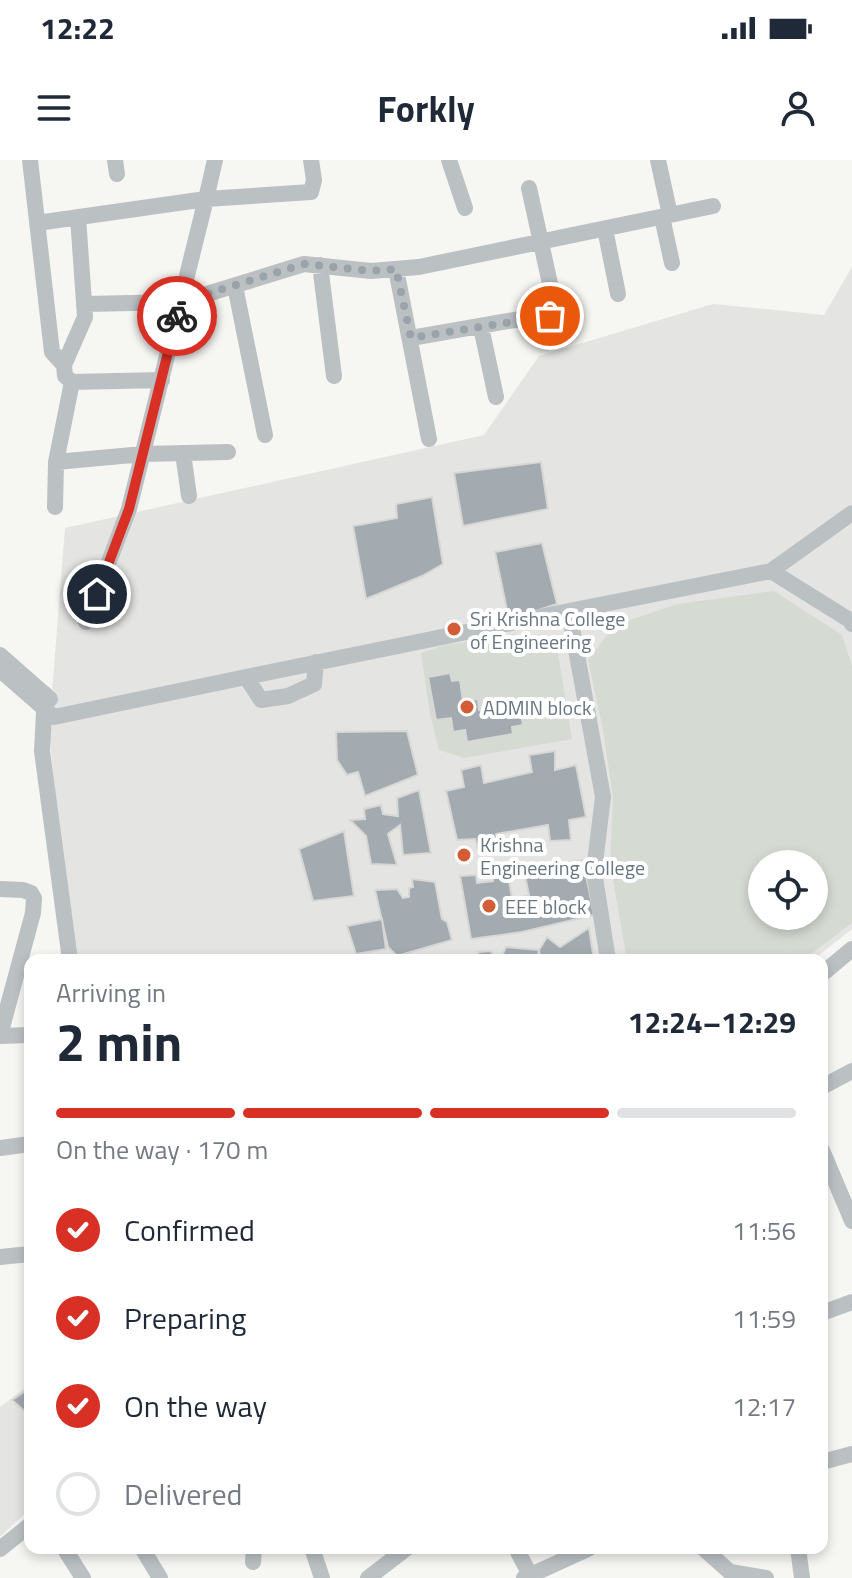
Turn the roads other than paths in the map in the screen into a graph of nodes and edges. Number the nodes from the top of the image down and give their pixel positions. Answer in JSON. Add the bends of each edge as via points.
{"nodes":[{"id":1,"x":30,"y":160,"type":"edge"},
{"id":2,"x":215,"y":160,"type":"edge"},
{"id":3,"x":311,"y":160,"type":"edge"},
{"id":4,"x":449,"y":160,"type":"edge"},
{"id":5,"x":658,"y":160,"type":"edge"},
{"id":6,"x":529,"y":188,"type":"dead end"},
{"id":7,"x":206,"y":199,"type":"junction"},
{"id":8,"x":713,"y":206,"type":"dead end"},
{"id":9,"x":465,"y":208,"type":"dead end"},
{"id":10,"x":666,"y":216,"type":"junction"},
{"id":11,"x":78,"y":217,"type":"junction"},
{"id":12,"x":37,"y":223,"type":"junction"},
{"id":13,"x":605,"y":229,"type":"junction"},
{"id":14,"x":541,"y":242,"type":"junction"},
{"id":15,"x":672,"y":263,"type":"dead end"},
{"id":16,"x":320,"y":265,"type":"junction"},
{"id":17,"x":396,"y":269,"type":"junction"},
{"id":18,"x":235,"y":286,"type":"junction"},
{"id":19,"x":618,"y":294,"type":"dead end"},
{"id":20,"x":181,"y":302,"type":"junction"},
{"id":21,"x":84,"y":304,"type":"junction"},
{"id":22,"x":481,"y":327,"type":"junction"},
{"id":23,"x":411,"y":338,"type":"junction"},
{"id":24,"x":64,"y":365,"type":"junction"},
{"id":25,"x":334,"y":376,"type":"dead end"},
{"id":26,"x":162,"y":380,"type":"junction"},
{"id":27,"x":72,"y":382,"type":"junction"},
{"id":28,"x":496,"y":397,"type":"dead end"},
{"id":29,"x":265,"y":435,"type":"dead end"},
{"id":30,"x":429,"y":439,"type":"dead end"},
{"id":31,"x":228,"y":452,"type":"dead end"},
{"id":32,"x":183,"y":453,"type":"junction"},
{"id":33,"x":143,"y":454,"type":"junction"},
{"id":34,"x":56,"y":462,"type":"junction"},
{"id":35,"x":189,"y":496,"type":"dead end"},
{"id":36,"x":55,"y":507,"type":"dead end"},
{"id":37,"x":852,"y":513,"type":"edge"},
{"id":38,"x":771,"y":571,"type":"junction"},
{"id":39,"x":569,"y":611,"type":"junction"},
{"id":40,"x":86,"y":622,"type":"dead end"},
{"id":41,"x":852,"y":624,"type":"edge"},
{"id":42,"x":0,"y":655,"type":"edge"},
{"id":43,"x":316,"y":662,"type":"junction"},
{"id":44,"x":0,"y":670,"type":"edge"},
{"id":45,"x":246,"y":677,"type":"junction"},
{"id":46,"x":45,"y":701,"type":"junction"},
{"id":47,"x":0,"y":889,"type":"edge"},
{"id":48,"x":852,"y":949,"type":"edge"},
{"id":49,"x":69,"y":954,"type":"edge"},
{"id":50,"x":607,"y":954,"type":"edge"},
{"id":51,"x":828,"y":969,"type":"edge"},
{"id":52,"x":8,"y":976,"type":"edge"},
{"id":53,"x":24,"y":1035,"type":"edge"},
{"id":54,"x":0,"y":1036,"type":"edge"},
{"id":55,"x":852,"y":1071,"type":"edge"},
{"id":56,"x":828,"y":1084,"type":"edge"},
{"id":57,"x":24,"y":1145,"type":"edge"},
{"id":58,"x":0,"y":1148,"type":"edge"},
{"id":59,"x":828,"y":1164,"type":"edge"},
{"id":60,"x":852,"y":1221,"type":"edge"},
{"id":61,"x":24,"y":1255,"type":"edge"},
{"id":62,"x":0,"y":1257,"type":"edge"},
{"id":63,"x":852,"y":1302,"type":"edge"},
{"id":64,"x":828,"y":1311,"type":"edge"},
{"id":65,"x":852,"y":1454,"type":"edge"},
{"id":66,"x":828,"y":1460,"type":"edge"},
{"id":67,"x":24,"y":1530,"type":"edge"},
{"id":68,"x":0,"y":1549,"type":"edge"},
{"id":69,"x":68,"y":1554,"type":"edge"},
{"id":70,"x":146,"y":1554,"type":"edge"},
{"id":71,"x":314,"y":1554,"type":"edge"},
{"id":72,"x":399,"y":1554,"type":"edge"},
{"id":73,"x":518,"y":1554,"type":"edge"},
{"id":74,"x":575,"y":1554,"type":"edge"},
{"id":75,"x":710,"y":1554,"type":"edge"},
{"id":76,"x":799,"y":1554,"type":"edge"},
{"id":77,"x":527,"y":1577,"type":"edge"},
{"id":78,"x":83,"y":1578,"type":"edge"},
{"id":79,"x":160,"y":1578,"type":"edge"},
{"id":80,"x":322,"y":1578,"type":"edge"},
{"id":81,"x":368,"y":1578,"type":"edge"},
{"id":82,"x":766,"y":1578,"type":"edge"},
{"id":83,"x":802,"y":1578,"type":"edge"}],
"edges":[{"from":1,"to":12,"type":"street"},
{"from":2,"to":7,"type":"street"},
{"from":3,"to":7,"type":"street","via":[[311,192]]},
{"from":4,"to":9,"type":"street"},
{"from":5,"to":10,"type":"street"},
{"from":6,"to":14,"type":"street"},
{"from":7,"to":11,"type":"street"},
{"from":7,"to":20,"type":"street"},
{"from":8,"to":10,"type":"street"},
{"from":10,"to":13,"type":"street"},
{"from":10,"to":15,"type":"street"},
{"from":11,"to":12,"type":"street"},
{"from":11,"to":21,"type":"street"},
{"from":12,"to":24,"type":"street","via":[[52,352]]},
{"from":13,"to":14,"type":"street"},
{"from":13,"to":19,"type":"street"},
{"from":14,"to":17,"type":"street"},
{"from":14,"to":22,"type":"street","via":[[556,311]]},
{"from":16,"to":17,"type":"street"},
{"from":16,"to":18,"type":"street","via":[[304,264]]},
{"from":16,"to":25,"type":"street"},
{"from":17,"to":23,"type":"street"},
{"from":18,"to":20,"type":"street"},
{"from":18,"to":29,"type":"street"},
{"from":20,"to":21,"type":"street"},
{"from":20,"to":26,"type":"street"},
{"from":21,"to":24,"type":"street","via":[[85,317]]},
{"from":22,"to":23,"type":"street"},
{"from":22,"to":28,"type":"street"},
{"from":23,"to":30,"type":"street"},
{"from":24,"to":27,"type":"street"},
{"from":26,"to":27,"type":"street"},
{"from":26,"to":33,"type":"street"},
{"from":27,"to":34,"type":"street"},
{"from":31,"to":32,"type":"street"},
{"from":32,"to":33,"type":"street"},
{"from":32,"to":35,"type":"street"},
{"from":33,"to":34,"type":"street"},
{"from":33,"to":40,"type":"street","via":[[129,509]]},
{"from":34,"to":36,"type":"street"},
{"from":37,"to":38,"type":"street"},
{"from":38,"to":39,"type":"street"},
{"from":38,"to":41,"type":"street"},
{"from":39,"to":43,"type":"street"},
{"from":39,"to":50,"type":"street","via":[[603,797],[594,871]]},
{"from":42,"to":46,"type":"street"},
{"from":43,"to":45,"type":"street"},
{"from":43,"to":45,"type":"street","via":[[314,684],[288,696],[261,700]]},
{"from":44,"to":46,"type":"street"},
{"from":45,"to":46,"type":"street","via":[[54,717]]},
{"from":46,"to":49,"type":"street","via":[[42,751]]},
{"from":47,"to":52,"type":"street","via":[[23,890],[34,898]]},
{"from":48,"to":51,"type":"street"},
{"from":52,"to":54,"type":"street"},
{"from":53,"to":54,"type":"street"},
{"from":55,"to":56,"type":"street"},
{"from":57,"to":58,"type":"street"},
{"from":59,"to":60,"type":"street"},
{"from":61,"to":62,"type":"street"},
{"from":63,"to":64,"type":"street"},
{"from":65,"to":66,"type":"street"},
{"from":67,"to":68,"type":"street"},
{"from":69,"to":78,"type":"street"},
{"from":70,"to":79,"type":"street"},
{"from":71,"to":80,"type":"street"},
{"from":72,"to":81,"type":"street"},
{"from":73,"to":77,"type":"street"},
{"from":74,"to":77,"type":"street"},
{"from":75,"to":82,"type":"street","via":[[730,1572]]},
{"from":76,"to":83,"type":"street"}]}
